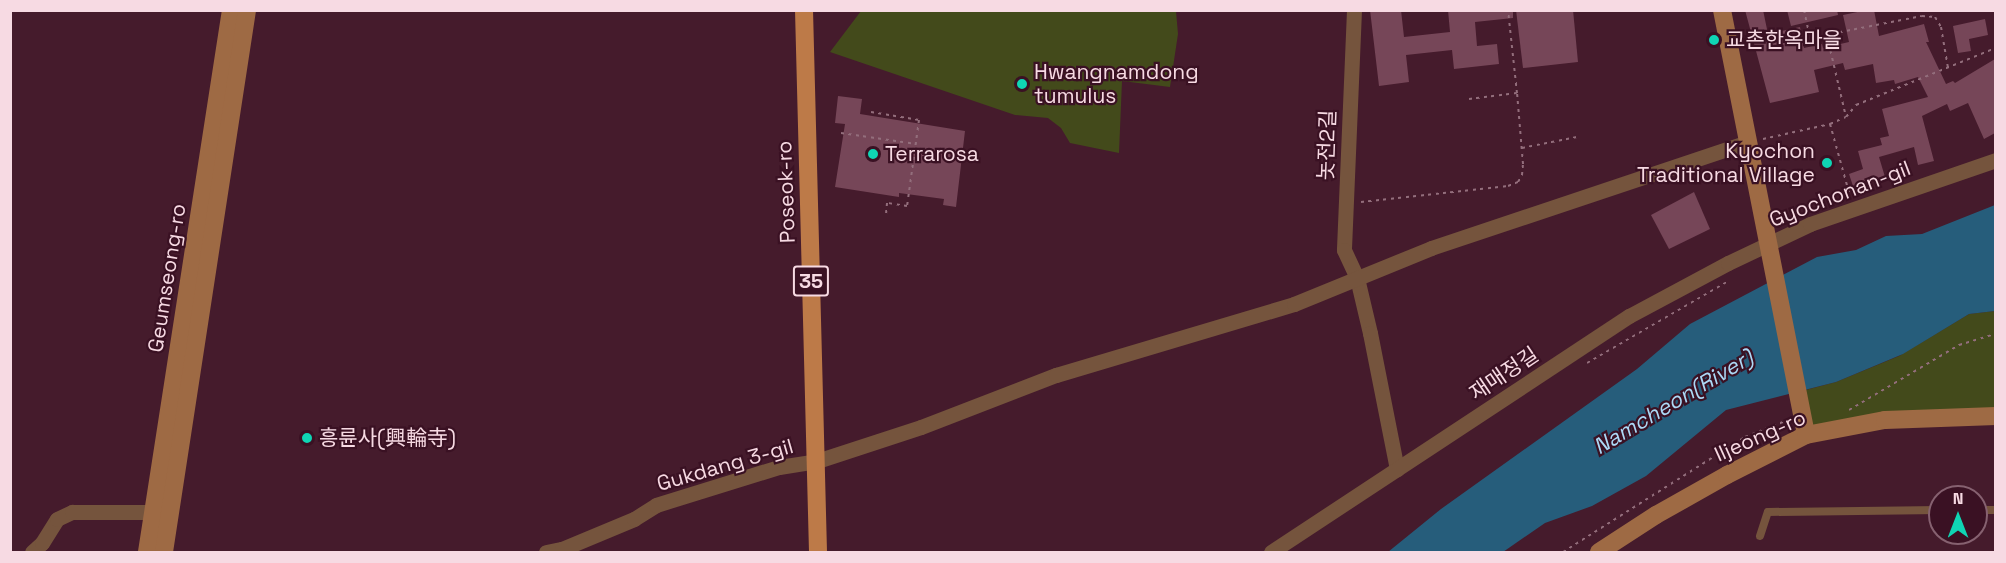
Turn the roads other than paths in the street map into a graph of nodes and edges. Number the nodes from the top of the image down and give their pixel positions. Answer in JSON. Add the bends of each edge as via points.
{"nodes":[{"id":1,"x":231,"y":10,"type":"edge"},
{"id":2,"x":247,"y":10,"type":"edge"},
{"id":3,"x":804,"y":10,"type":"edge"},
{"id":4,"x":1354,"y":10,"type":"edge"},
{"id":5,"x":1722,"y":10,"type":"edge"},
{"id":6,"x":1747,"y":142,"type":"junction"},
{"id":7,"x":1995,"y":160,"type":"edge"},
{"id":8,"x":1769,"y":247,"type":"junction"},
{"id":9,"x":1357,"y":278,"type":"junction"},
{"id":10,"x":1995,"y":416,"type":"edge"},
{"id":11,"x":1806,"y":435,"type":"junction"},
{"id":12,"x":817,"y":461,"type":"junction"},
{"id":13,"x":1397,"y":469,"type":"junction"},
{"id":14,"x":1928,"y":510,"type":"edge"},
{"id":15,"x":153,"y":512,"type":"junction"},
{"id":16,"x":1760,"y":536,"type":"dead end"},
{"id":17,"x":32,"y":552,"type":"edge"},
{"id":18,"x":147,"y":552,"type":"edge"},
{"id":19,"x":165,"y":552,"type":"edge"},
{"id":20,"x":546,"y":552,"type":"edge"},
{"id":21,"x":818,"y":552,"type":"edge"},
{"id":22,"x":1271,"y":552,"type":"edge"},
{"id":23,"x":1599,"y":552,"type":"edge"}],
"edges":[{"from":1,"to":15,"type":"street","name":"Geumseong-ro"},
{"from":2,"to":19,"type":"street","name":"Geumseong-ro"},
{"from":3,"to":12,"type":"main road","name":"Poseok-ro","number":"35"},
{"from":4,"to":9,"type":"street","name":"놋전2길","via":[[1344,250]]},
{"from":5,"to":6,"type":"street"},
{"from":6,"to":8,"type":"street"},
{"from":6,"to":9,"type":"street","name":"Gukdang 3-gil","via":[[1431,248]]},
{"from":7,"to":8,"type":"street","name":"Gyochonan-gil","via":[[1810,224]]},
{"from":8,"to":11,"type":"street"},
{"from":8,"to":13,"type":"street","name":"재매정길","via":[[1728,263],[1629,316]]},
{"from":9,"to":12,"type":"street","name":"Gukdang 3-gil","via":[[1294,304],[1056,375],[921,427]]},
{"from":9,"to":13,"type":"street","name":"놋전2길"},
{"from":10,"to":11,"type":"street","name":"Iljeong-ro","via":[[1885,420]]},
{"from":11,"to":23,"type":"street","name":"Iljeong-ro","via":[[1726,474]]},
{"from":12,"to":20,"type":"street","name":"Gukdang 3-gil","via":[[779,467],[656,505],[634,519]]},
{"from":12,"to":21,"type":"main road","name":"Poseok-ro","number":"35"},
{"from":13,"to":22,"type":"street","name":"재매정길"},
{"from":14,"to":16,"type":"lane","via":[[1768,512]]},
{"from":15,"to":17,"type":"street","via":[[72,512],[57,519]]},
{"from":15,"to":18,"type":"street","name":"Geumseong-ro"}]}
